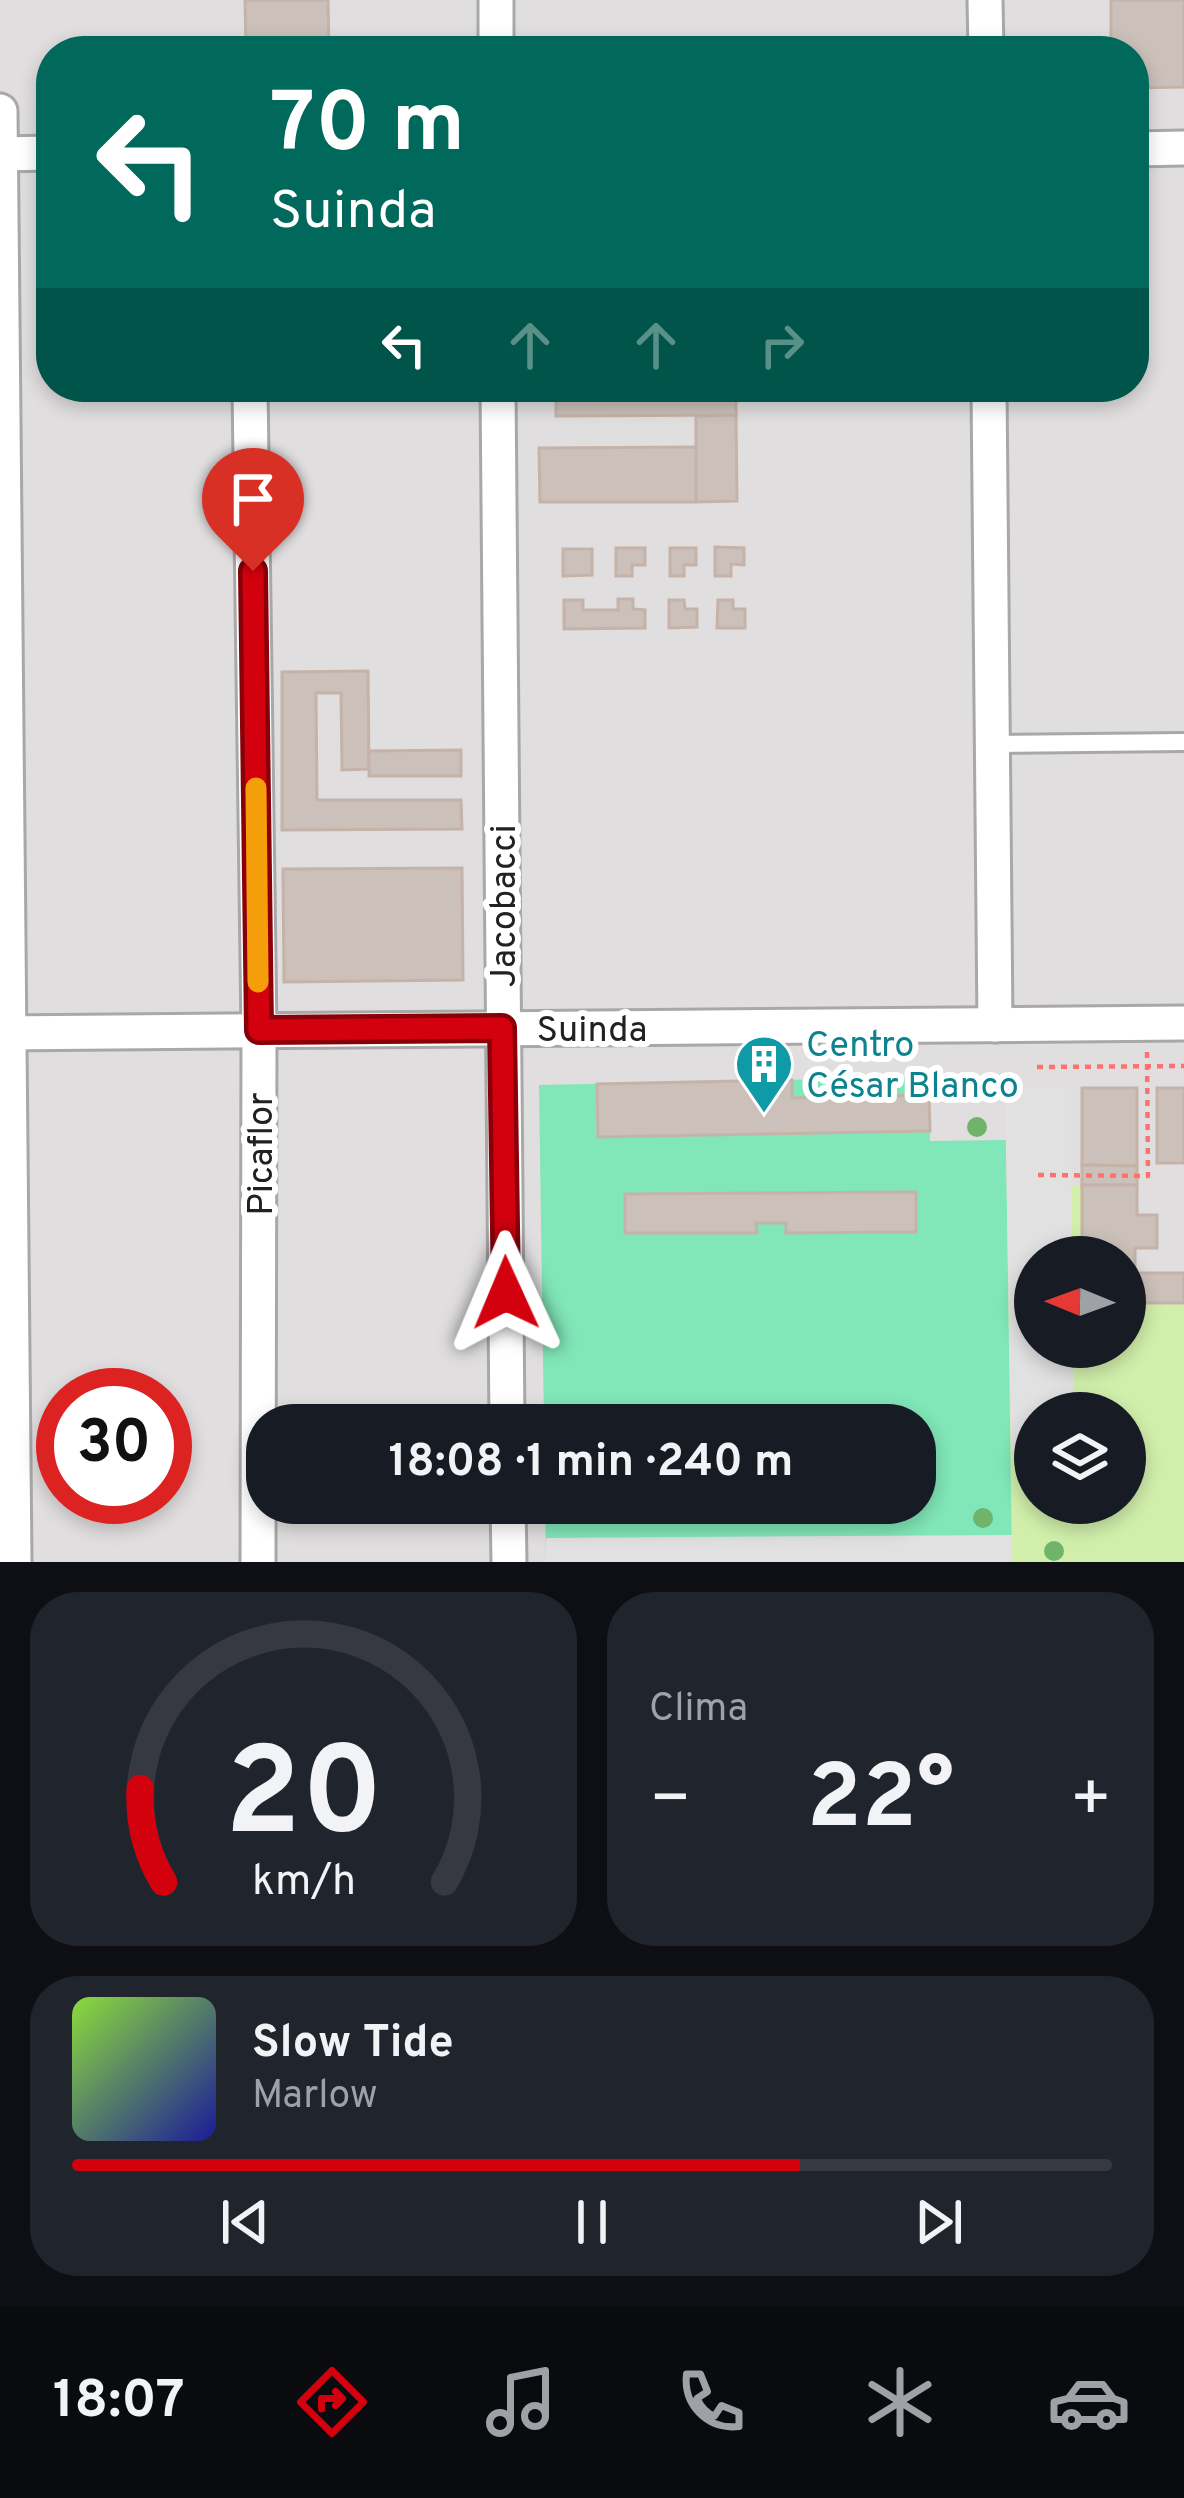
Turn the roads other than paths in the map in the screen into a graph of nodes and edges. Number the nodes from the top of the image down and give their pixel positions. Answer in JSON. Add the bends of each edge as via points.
{"nodes":[{"id":1,"x":496,"y":0,"type":"edge"},
{"id":2,"x":986,"y":0,"type":"edge"},
{"id":3,"x":496,"y":36,"type":"edge"},
{"id":4,"x":986,"y":36,"type":"edge"},
{"id":5,"x":0,"y":111,"type":"edge"},
{"id":6,"x":1149,"y":148,"type":"edge"},
{"id":7,"x":1184,"y":148,"type":"edge"},
{"id":8,"x":36,"y":153,"type":"edge"},
{"id":9,"x":0,"y":154,"type":"edge"},
{"id":10,"x":250,"y":402,"type":"edge"},
{"id":11,"x":498,"y":402,"type":"edge"},
{"id":12,"x":989,"y":402,"type":"edge"},
{"id":13,"x":1184,"y":742,"type":"edge"},
{"id":14,"x":993,"y":744,"type":"junction"},
{"id":15,"x":1184,"y":1023,"type":"edge"},
{"id":16,"x":995,"y":1025,"type":"junction"},
{"id":17,"x":502,"y":1028,"type":"junction"},
{"id":18,"x":259,"y":1030,"type":"junction"},
{"id":19,"x":4,"y":1033,"type":"edge"},
{"id":20,"x":507,"y":1404,"type":"edge"},
{"id":21,"x":508,"y":1524,"type":"edge"},
{"id":22,"x":14,"y":1562,"type":"edge"},
{"id":23,"x":258,"y":1562,"type":"edge"},
{"id":24,"x":509,"y":1562,"type":"edge"}],
"edges":[{"from":1,"to":3,"type":"street"},
{"from":2,"to":4,"type":"street"},
{"from":5,"to":9,"type":"street"},
{"from":6,"to":7,"type":"street"},
{"from":8,"to":9,"type":"street"},
{"from":9,"to":19,"type":"street"},
{"from":10,"to":18,"type":"street","name":"Picaflor"},
{"from":11,"to":17,"type":"street","name":"Jacobacci"},
{"from":12,"to":14,"type":"street"},
{"from":13,"to":14,"type":"lane"},
{"from":14,"to":16,"type":"street"},
{"from":15,"to":16,"type":"street","name":"Suinda"},
{"from":16,"to":17,"type":"street","name":"Suinda"},
{"from":17,"to":18,"type":"street","name":"Suinda"},
{"from":17,"to":20,"type":"street","name":"Jacobacci"},
{"from":18,"to":19,"type":"street","name":"Suinda"},
{"from":18,"to":23,"type":"street","name":"Picaflor"},
{"from":19,"to":22,"type":"street"},
{"from":21,"to":24,"type":"street"}]}
